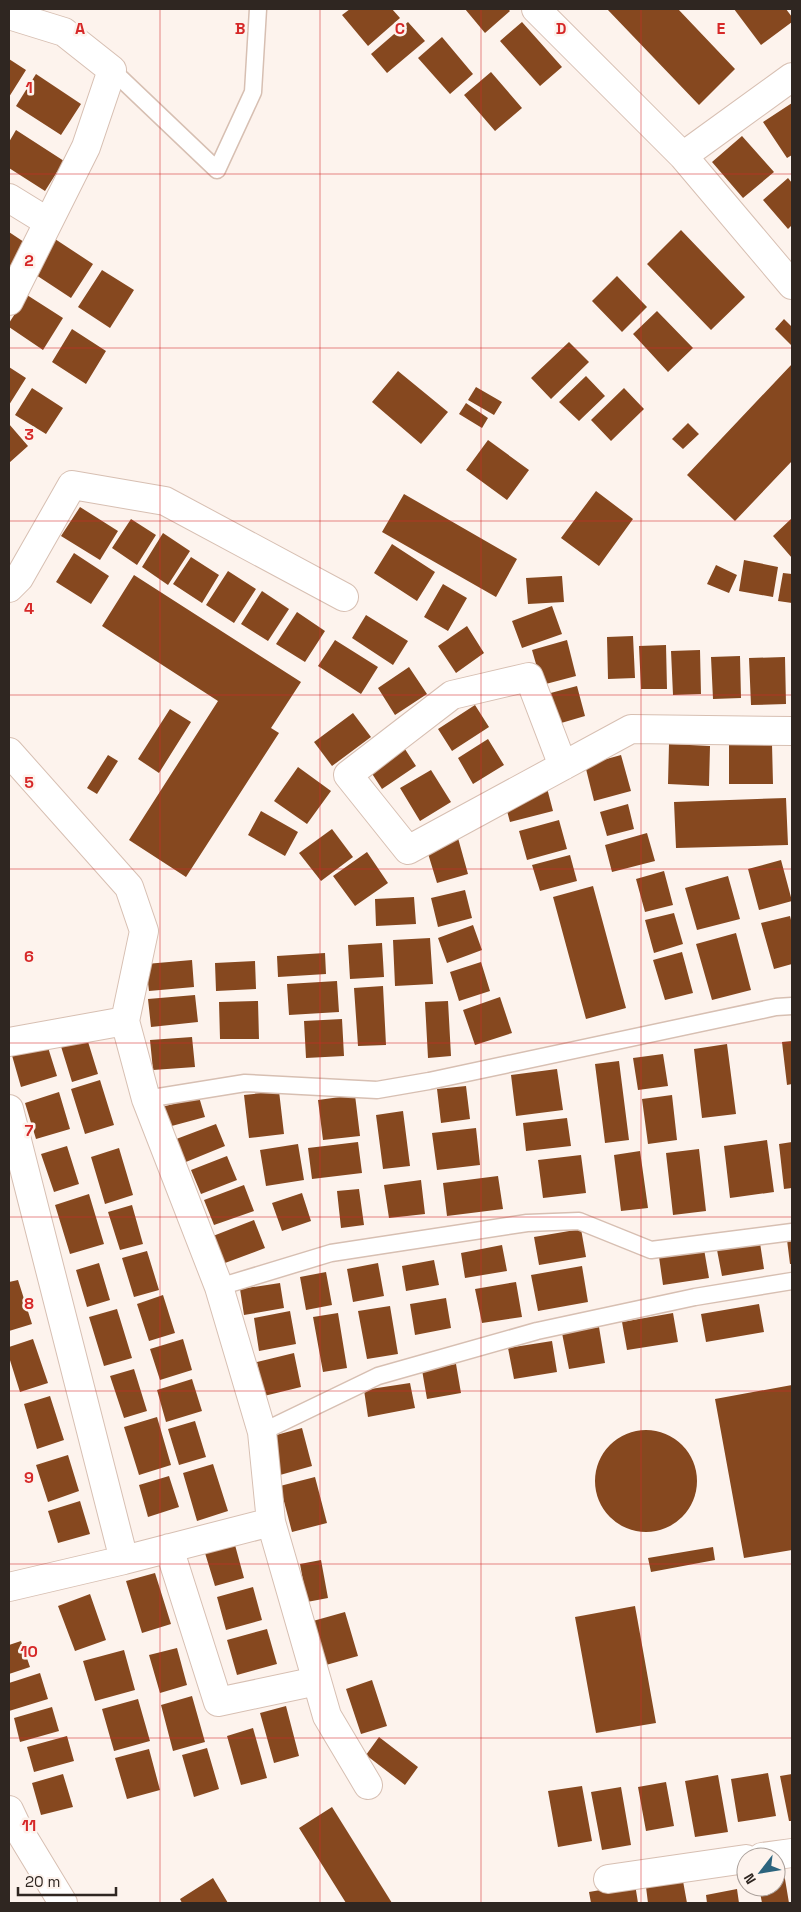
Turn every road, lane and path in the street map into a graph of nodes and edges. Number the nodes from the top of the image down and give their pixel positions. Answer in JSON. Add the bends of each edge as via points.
{"nodes":[{"id":1,"x":258,"y":9,"type":"edge"},
{"id":2,"x":536,"y":9,"type":"edge"},
{"id":3,"x":9,"y":15,"type":"edge"},
{"id":4,"x":112,"y":70,"type":"junction"},
{"id":5,"x":792,"y":77,"type":"edge"},
{"id":6,"x":683,"y":156,"type":"junction"},
{"id":7,"x":9,"y":198,"type":"edge"},
{"id":8,"x":48,"y":222,"type":"junction"},
{"id":9,"x":792,"y":284,"type":"edge"},
{"id":10,"x":9,"y":301,"type":"edge"},
{"id":11,"x":9,"y":588,"type":"edge"},
{"id":12,"x":344,"y":597,"type":"dead end"},
{"id":13,"x":792,"y":731,"type":"edge"},
{"id":14,"x":9,"y":752,"type":"edge"},
{"id":15,"x":563,"y":766,"type":"junction"},
{"id":16,"x":792,"y":1006,"type":"edge"},
{"id":17,"x":125,"y":1021,"type":"junction"},
{"id":18,"x":9,"y":1042,"type":"edge"},
{"id":19,"x":146,"y":1099,"type":"junction"},
{"id":20,"x":9,"y":1109,"type":"edge"},
{"id":21,"x":792,"y":1232,"type":"edge"},
{"id":22,"x":792,"y":1281,"type":"edge"},
{"id":23,"x":219,"y":1287,"type":"junction"},
{"id":24,"x":262,"y":1432,"type":"junction"},
{"id":25,"x":271,"y":1522,"type":"junction"},
{"id":26,"x":169,"y":1548,"type":"junction"},
{"id":27,"x":124,"y":1560,"type":"junction"},
{"id":28,"x":9,"y":1587,"type":"edge"},
{"id":29,"x":317,"y":1681,"type":"junction"},
{"id":30,"x":368,"y":1785,"type":"dead end"},
{"id":31,"x":11,"y":1822,"type":"edge"},
{"id":32,"x":736,"y":1860,"type":"edge"},
{"id":33,"x":608,"y":1879,"type":"dead end"},
{"id":34,"x":63,"y":1903,"type":"edge"}],
"edges":[{"from":1,"to":4,"type":"lane","via":[[253,92],[217,170]]},
{"from":2,"to":6,"type":"street"},
{"from":3,"to":4,"type":"street","via":[[64,32]]},
{"from":4,"to":8,"type":"street","via":[[86,147]]},
{"from":5,"to":6,"type":"street"},
{"from":6,"to":9,"type":"street"},
{"from":7,"to":8,"type":"street"},
{"from":8,"to":10,"type":"street"},
{"from":11,"to":12,"type":"street","via":[[19,578],[72,485],[165,501]]},
{"from":13,"to":15,"type":"street","via":[[631,730]]},
{"from":14,"to":17,"type":"street","via":[[129,886],[144,931]]},
{"from":15,"to":15,"type":"street","via":[[408,850],[348,776],[452,695],[529,677]]},
{"from":16,"to":19,"type":"lane","via":[[377,1090],[245,1083]]},
{"from":17,"to":18,"type":"street"},
{"from":17,"to":19,"type":"street"},
{"from":19,"to":23,"type":"street"},
{"from":20,"to":27,"type":"street"},
{"from":21,"to":23,"type":"lane","via":[[651,1250],[579,1221],[527,1223],[332,1253]]},
{"from":22,"to":24,"type":"lane","via":[[695,1297],[537,1331],[378,1376]]},
{"from":23,"to":24,"type":"street"},
{"from":24,"to":25,"type":"street"},
{"from":25,"to":26,"type":"street"},
{"from":25,"to":29,"type":"street"},
{"from":26,"to":27,"type":"street"},
{"from":26,"to":29,"type":"street","via":[[218,1702]]},
{"from":27,"to":28,"type":"street"},
{"from":29,"to":30,"type":"street","via":[[326,1716]]},
{"from":31,"to":34,"type":"street"},
{"from":32,"to":33,"type":"street"}]}
